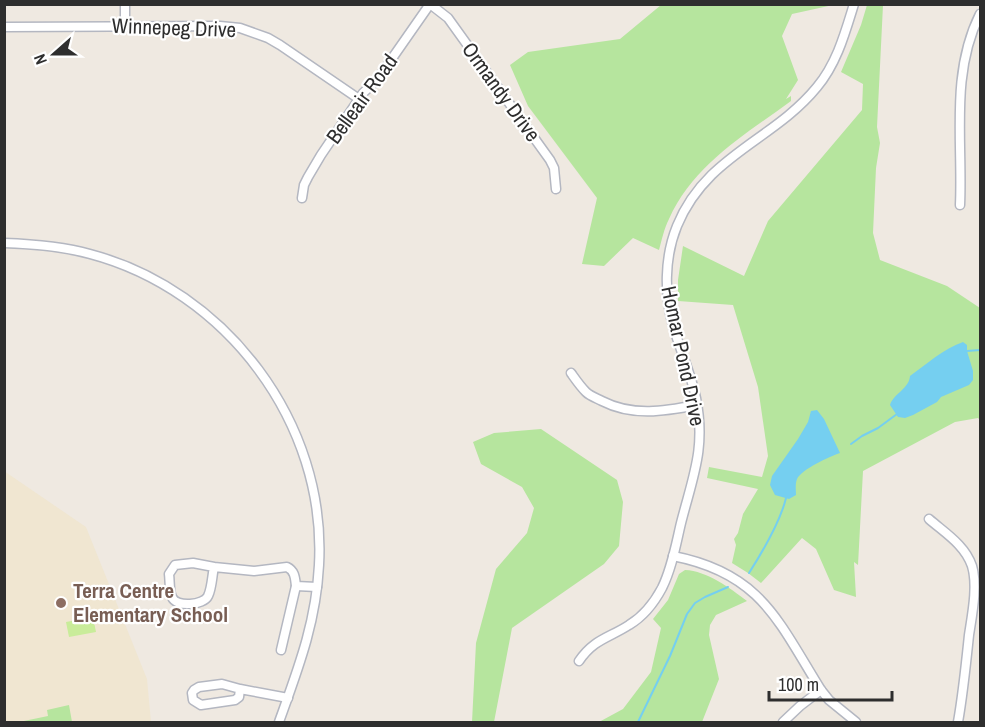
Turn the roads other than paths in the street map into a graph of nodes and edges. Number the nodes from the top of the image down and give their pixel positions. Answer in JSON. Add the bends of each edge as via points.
{"nodes":[{"id":1,"x":125,"y":4,"type":"edge"},
{"id":2,"x":430,"y":4,"type":"edge"},
{"id":3,"x":854,"y":4,"type":"edge"},
{"id":4,"x":981,"y":14,"type":"edge"},
{"id":5,"x":125,"y":26,"type":"junction"},
{"id":6,"x":4,"y":27,"type":"edge"},
{"id":7,"x":359,"y":99,"type":"junction"},
{"id":8,"x":556,"y":189,"type":"dead end"},
{"id":9,"x":302,"y":198,"type":"dead end"},
{"id":10,"x":960,"y":205,"type":"dead end"},
{"id":11,"x":4,"y":243,"type":"edge"},
{"id":12,"x":571,"y":373,"type":"dead end"},
{"id":13,"x":697,"y":405,"type":"junction"},
{"id":14,"x":929,"y":519,"type":"dead end"},
{"id":15,"x":673,"y":556,"type":"junction"},
{"id":16,"x":214,"y":567,"type":"junction"},
{"id":17,"x":296,"y":586,"type":"junction"},
{"id":18,"x":317,"y":587,"type":"junction"},
{"id":19,"x":281,"y":650,"type":"dead end"},
{"id":20,"x":579,"y":662,"type":"dead end"},
{"id":21,"x":240,"y":689,"type":"junction"},
{"id":22,"x":821,"y":690,"type":"junction"},
{"id":23,"x":288,"y":698,"type":"junction"},
{"id":24,"x":279,"y":723,"type":"edge"},
{"id":25,"x":783,"y":723,"type":"edge"},
{"id":26,"x":856,"y":723,"type":"edge"},
{"id":27,"x":958,"y":723,"type":"edge"}],
"edges":[{"from":1,"to":5,"type":"street"},
{"from":2,"to":7,"type":"street","name":"Belleair Road","via":[[377,80]]},
{"from":2,"to":8,"type":"street","name":"Ormandy Drive","via":[[448,18],[550,160]]},
{"from":3,"to":13,"type":"street","name":"Homar Pond Drive","via":[[835,59],[817,87],[793,112],[710,175],[690,201],[676,229],[668,263],[668,300]]},
{"from":4,"to":10,"type":"street","via":[[963,63],[959,96]]},
{"from":5,"to":6,"type":"street","name":"Winnepeg Drive"},
{"from":5,"to":7,"type":"street","name":"Winnepeg Drive","via":[[220,26],[258,33]]},
{"from":7,"to":9,"type":"street","name":"Belleair Road","via":[[308,177]]},
{"from":11,"to":18,"type":"street","via":[[65,248],[134,269],[201,309],[229,333],[276,396],[304,458],[318,522]]},
{"from":12,"to":13,"type":"street","via":[[591,396],[618,408],[642,412]]},
{"from":13,"to":15,"type":"street","name":"Homar Pond Drive","via":[[698,459]]},
{"from":14,"to":27,"type":"street","via":[[957,543],[972,567],[974,585]]},
{"from":15,"to":20,"type":"street","name":"Homar Pond Drive","via":[[664,585],[649,608],[632,624],[592,645]]},
{"from":15,"to":22,"type":"street","via":[[717,568],[754,593],[776,616]]},
{"from":16,"to":16,"type":"street","via":[[209,594],[203,602],[175,603],[169,574],[175,565]]},
{"from":16,"to":17,"type":"street","via":[[254,572],[287,567],[295,576]]},
{"from":17,"to":18,"type":"street"},
{"from":17,"to":19,"type":"street"},
{"from":18,"to":23,"type":"street","via":[[307,643]]},
{"from":21,"to":21,"type":"street","via":[[222,684],[199,687],[192,693],[193,700],[201,705],[235,700]]},
{"from":21,"to":23,"type":"street"},
{"from":22,"to":25,"type":"street"},
{"from":22,"to":26,"type":"street"},
{"from":23,"to":24,"type":"street"}]}
